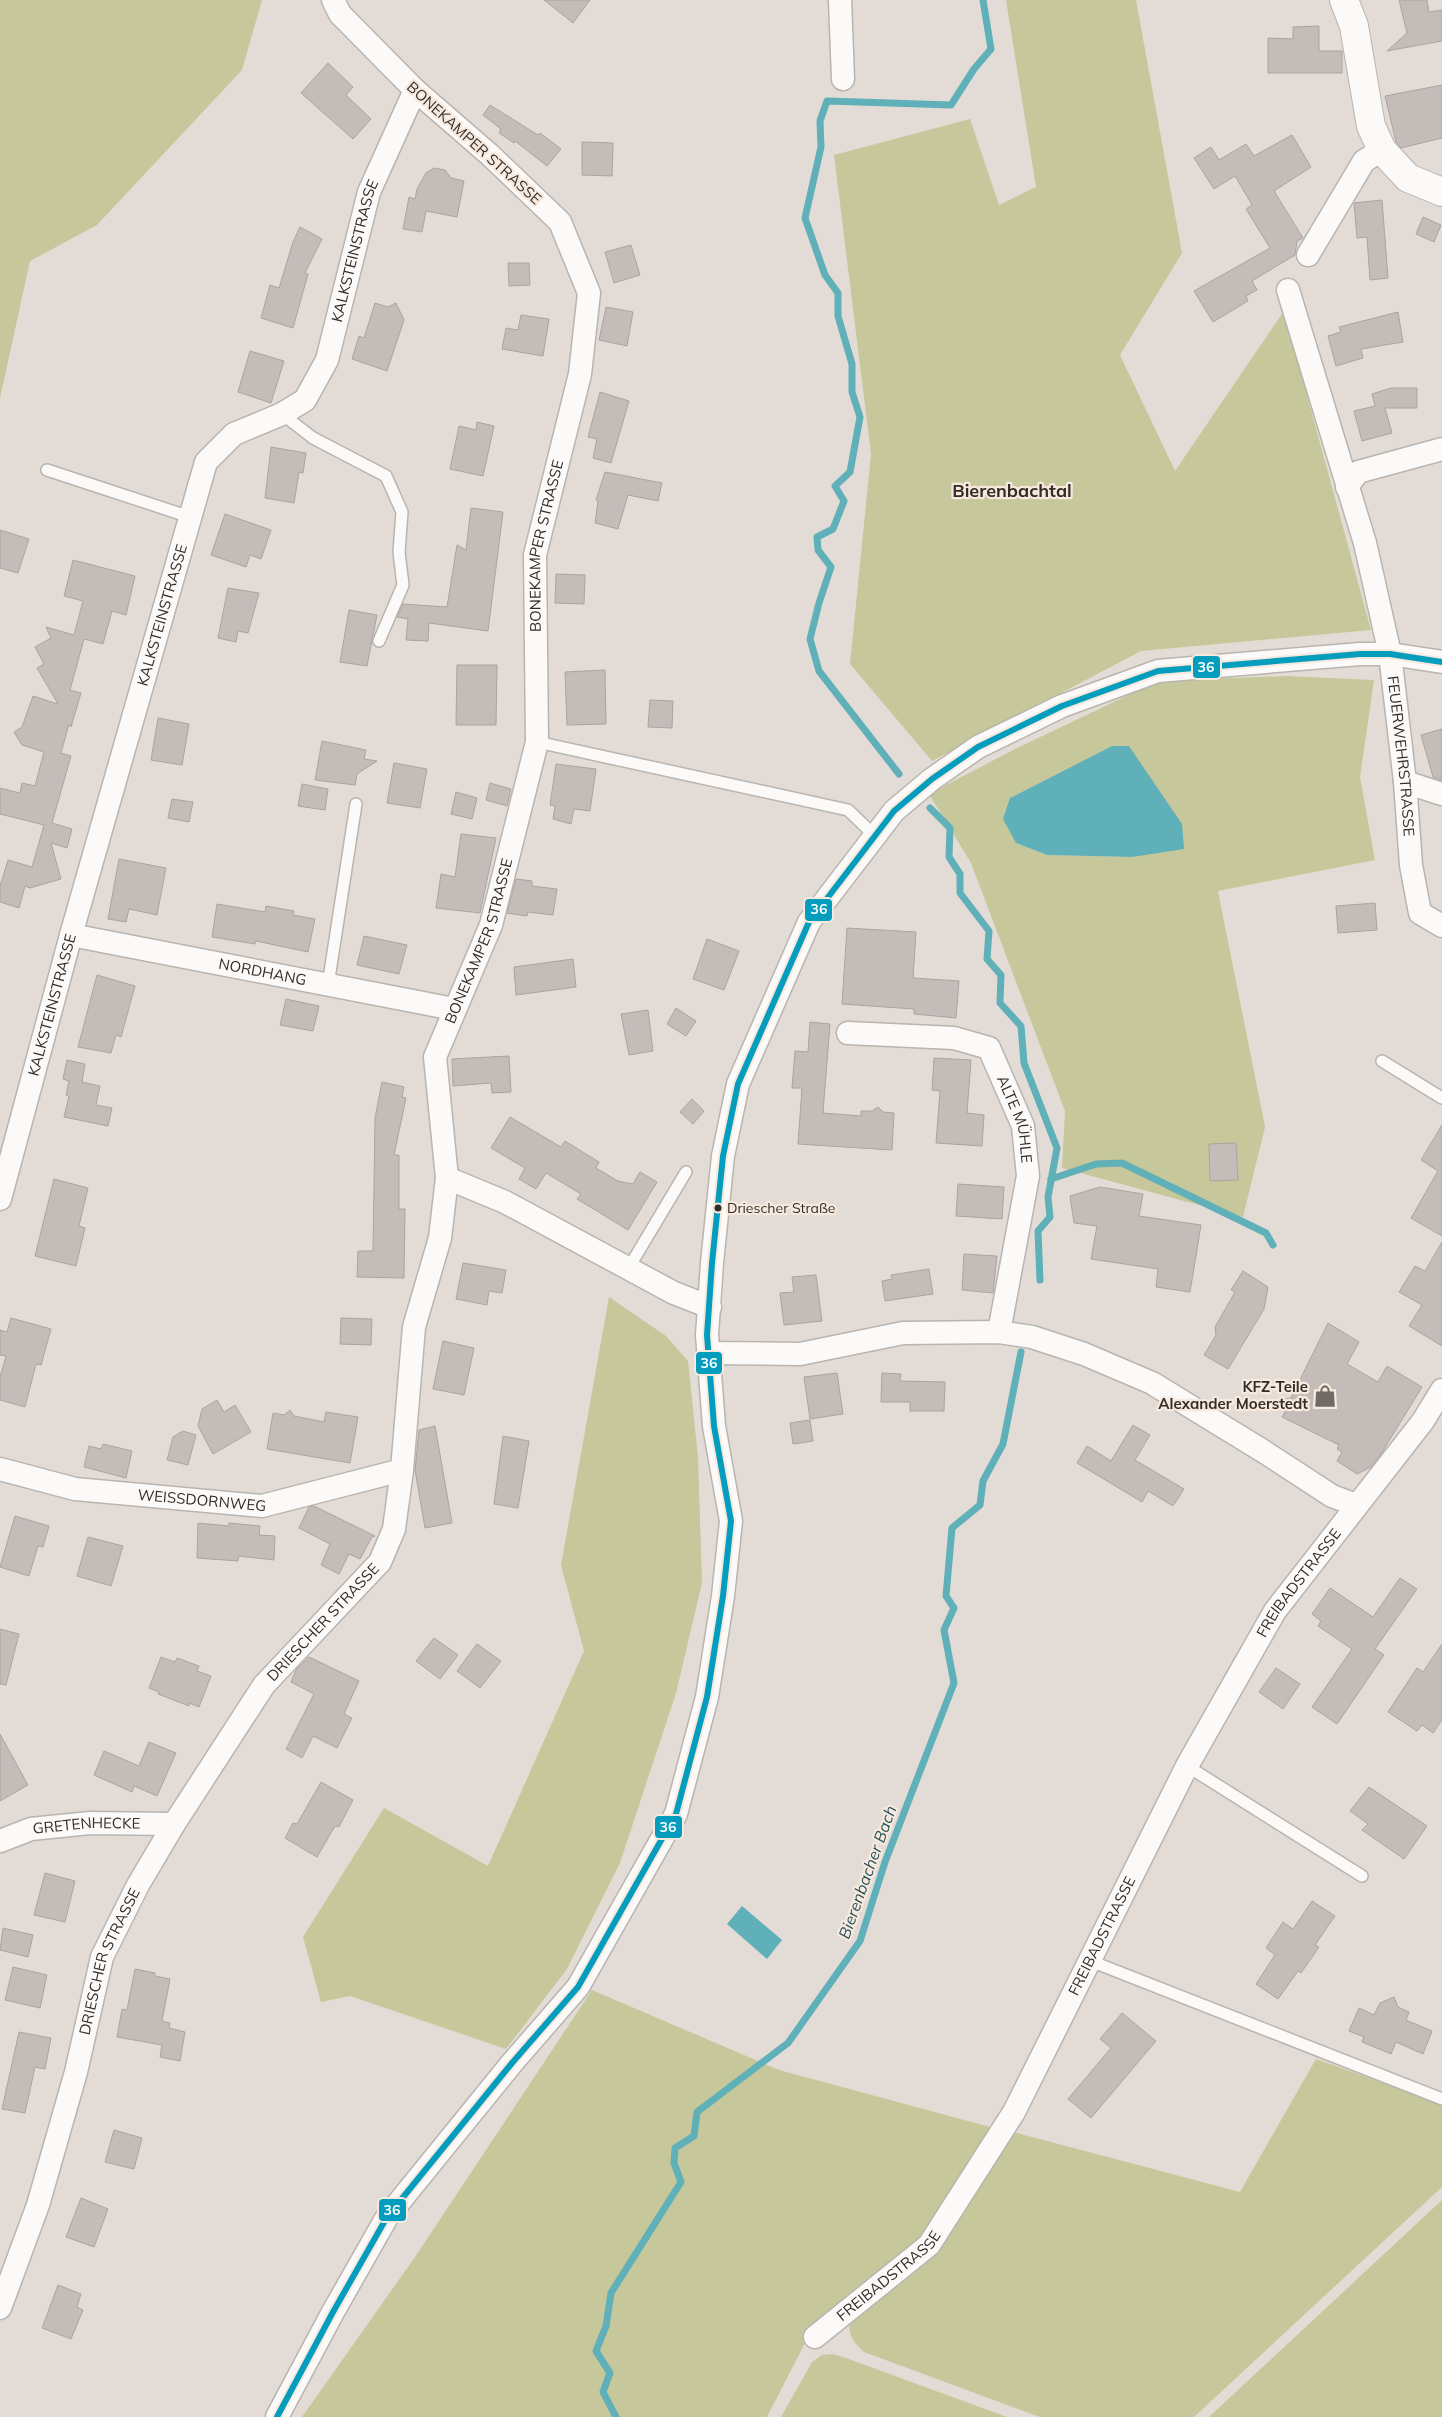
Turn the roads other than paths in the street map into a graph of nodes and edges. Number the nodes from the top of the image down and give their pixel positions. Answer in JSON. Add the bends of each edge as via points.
{"nodes":[{"id":1,"x":334,"y":0,"type":"edge"},
{"id":2,"x":840,"y":0,"type":"edge"},
{"id":3,"x":1344,"y":0,"type":"edge"},
{"id":4,"x":843,"y":79,"type":"dead end"},
{"id":5,"x":415,"y":90,"type":"junction"},
{"id":6,"x":1382,"y":150,"type":"junction"},
{"id":7,"x":1442,"y":192,"type":"edge"},
{"id":8,"x":1308,"y":255,"type":"dead end"},
{"id":9,"x":1288,"y":290,"type":"dead end"},
{"id":10,"x":282,"y":414,"type":"junction"},
{"id":11,"x":1442,"y":449,"type":"edge"},
{"id":12,"x":47,"y":470,"type":"dead end"},
{"id":13,"x":1347,"y":488,"type":"junction"},
{"id":14,"x":190,"y":517,"type":"junction"},
{"id":15,"x":379,"y":641,"type":"dead end"},
{"id":16,"x":1390,"y":654,"type":"junction"},
{"id":17,"x":1442,"y":662,"type":"edge"},
{"id":18,"x":537,"y":742,"type":"junction"},
{"id":19,"x":1405,"y":782,"type":"junction"},
{"id":20,"x":1442,"y":794,"type":"edge"},
{"id":21,"x":356,"y":804,"type":"dead end"},
{"id":22,"x":874,"y":835,"type":"junction"},
{"id":23,"x":1442,"y":926,"type":"edge"},
{"id":24,"x":71,"y":935,"type":"junction"},
{"id":25,"x":328,"y":985,"type":"junction"},
{"id":26,"x":454,"y":1009,"type":"junction"},
{"id":27,"x":848,"y":1033,"type":"dead end"},
{"id":28,"x":1382,"y":1061,"type":"dead end"},
{"id":29,"x":1442,"y":1098,"type":"edge"},
{"id":30,"x":686,"y":1172,"type":"dead end"},
{"id":31,"x":447,"y":1178,"type":"junction"},
{"id":32,"x":0,"y":1199,"type":"edge"},
{"id":33,"x":628,"y":1269,"type":"junction"},
{"id":34,"x":710,"y":1307,"type":"junction"},
{"id":35,"x":999,"y":1332,"type":"junction"},
{"id":36,"x":708,"y":1353,"type":"junction"},
{"id":37,"x":1442,"y":1390,"type":"edge"},
{"id":38,"x":0,"y":1469,"type":"edge"},
{"id":39,"x":402,"y":1470,"type":"junction"},
{"id":40,"x":1356,"y":1505,"type":"junction"},
{"id":41,"x":1187,"y":1766,"type":"junction"},
{"id":42,"x":174,"y":1824,"type":"junction"},
{"id":43,"x":0,"y":1841,"type":"edge"},
{"id":44,"x":1362,"y":1876,"type":"dead end"},
{"id":45,"x":1088,"y":1960,"type":"junction"},
{"id":46,"x":1442,"y":2099,"type":"edge"},
{"id":47,"x":0,"y":2308,"type":"edge"},
{"id":48,"x":815,"y":2337,"type":"dead end"},
{"id":49,"x":277,"y":2417,"type":"edge"}],
"edges":[{"from":1,"to":5,"type":"street","name":"BONEKAMPER STRASSE","via":[[340,14]]},
{"from":2,"to":4,"type":"street"},
{"from":3,"to":6,"type":"main road","via":[[1354,26],[1371,126]]},
{"from":5,"to":10,"type":"street","name":"KALKSTEINSTRASSE","via":[[369,192],[327,360],[305,400]]},
{"from":5,"to":18,"type":"street","name":"BONEKAMPER STRASSE","via":[[490,154],[560,222],[589,293],[580,374],[535,555]]},
{"from":6,"to":7,"type":"main road","via":[[1408,178]]},
{"from":6,"to":8,"type":"street","via":[[1364,161]]},
{"from":9,"to":13,"type":"street","name":"FEUERWEHRSTRASSE"},
{"from":10,"to":14,"type":"street","name":"KALKSTEINSTRASSE","via":[[234,434],[206,462]]},
{"from":10,"to":15,"type":"lane","via":[[313,438],[386,476],[402,512],[399,552],[403,585]]},
{"from":11,"to":13,"type":"street","via":[[1358,472]]},
{"from":12,"to":14,"type":"lane"},
{"from":13,"to":16,"type":"street","name":"FEUERWEHRSTRASSE","via":[[1365,543]]},
{"from":14,"to":24,"type":"street","name":"KALKSTEINSTRASSE"},
{"from":16,"to":17,"type":"street"},
{"from":16,"to":19,"type":"street","name":"FEUERWEHRSTRASSE"},
{"from":16,"to":22,"type":"street","via":[[1158,671],[1062,706],[978,747],[894,811]]},
{"from":18,"to":22,"type":"lane","via":[[848,810]]},
{"from":18,"to":26,"type":"street","name":"BONEKAMPER STRASSE","via":[[491,926]]},
{"from":19,"to":20,"type":"street"},
{"from":19,"to":23,"type":"street","name":"FEUERWEHRSTRASSE","via":[[1411,865],[1420,913]]},
{"from":21,"to":25,"type":"lane"},
{"from":22,"to":34,"type":"street","via":[[809,922],[738,1084],[723,1156]]},
{"from":24,"to":25,"type":"street","name":"NORDHANG"},
{"from":24,"to":32,"type":"street","name":"KALKSTEINSTRASSE"},
{"from":25,"to":26,"type":"street","name":"NORDHANG"},
{"from":26,"to":31,"type":"street","name":"BONEKAMPER STRASSE","via":[[435,1057]]},
{"from":27,"to":35,"type":"street","name":"ALTE MÜHLE","via":[[954,1038],[989,1048],[1023,1126],[1028,1176]]},
{"from":28,"to":29,"type":"lane"},
{"from":30,"to":33,"type":"lane"},
{"from":31,"to":33,"type":"street","via":[[505,1202]]},
{"from":31,"to":39,"type":"street","name":"DRIESCHER STRASSE","via":[[440,1238],[414,1327]]},
{"from":33,"to":34,"type":"street","via":[[674,1294]]},
{"from":34,"to":36,"type":"street"},
{"from":35,"to":36,"type":"street","via":[[903,1333],[800,1354]]},
{"from":35,"to":40,"type":"street","via":[[1032,1337],[1084,1354],[1152,1383],[1332,1496]]},
{"from":36,"to":49,"type":"street","via":[[714,1426],[731,1521],[707,1697],[676,1814],[578,1987],[387,2217]]},
{"from":37,"to":40,"type":"street","via":[[1423,1421]]},
{"from":38,"to":39,"type":"street","name":"WEISSDORNWEG","via":[[75,1489],[262,1506]]},
{"from":39,"to":42,"type":"street","name":"DRIESCHER STRASSE","via":[[394,1529],[380,1562],[264,1685]]},
{"from":40,"to":41,"type":"street","name":"FREIBADSTRASSE","via":[[1274,1611]]},
{"from":41,"to":44,"type":"lane"},
{"from":41,"to":45,"type":"street","name":"FREIBADSTRASSE"},
{"from":42,"to":43,"type":"street","name":"GRETENHECKE","via":[[90,1823],[31,1829]]},
{"from":42,"to":47,"type":"street","name":"DRIESCHER STRASSE","via":[[102,1958],[76,2072],[38,2205]]},
{"from":45,"to":46,"type":"lane"},
{"from":45,"to":48,"type":"street","name":"FREIBADSTRASSE","via":[[1014,2112],[929,2245]]}]}
